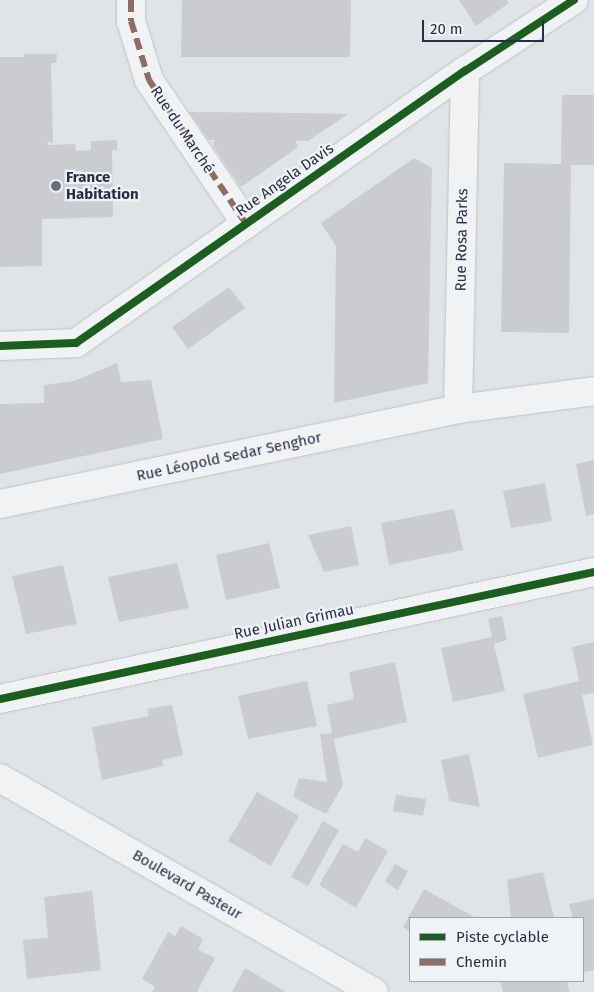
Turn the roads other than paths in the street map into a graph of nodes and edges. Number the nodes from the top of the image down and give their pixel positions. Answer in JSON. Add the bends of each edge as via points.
{"nodes":[{"id":1,"x":131,"y":0,"type":"edge"},
{"id":2,"x":574,"y":0,"type":"edge"},
{"id":3,"x":465,"y":70,"type":"junction"},
{"id":4,"x":246,"y":224,"type":"junction"},
{"id":5,"x":0,"y":346,"type":"edge"},
{"id":6,"x":594,"y":391,"type":"edge"},
{"id":7,"x":458,"y":410,"type":"junction"},
{"id":8,"x":0,"y":504,"type":"edge"},
{"id":9,"x":594,"y":572,"type":"edge"},
{"id":10,"x":0,"y":699,"type":"edge"},
{"id":11,"x":0,"y":778,"type":"edge"},
{"id":12,"x":374,"y":992,"type":"edge"}],
"edges":[{"from":1,"to":4,"type":"street","name":"Rue du Marché","via":[[131,21],[149,80]]},
{"from":2,"to":3,"type":"street","name":"Rue Angela Davis"},
{"from":3,"to":4,"type":"street","name":"Rue Angela Davis"},
{"from":3,"to":7,"type":"street","name":"Rue Rosa Parks"},
{"from":4,"to":5,"type":"street","name":"Rue Angela Davis","via":[[76,343]]},
{"from":6,"to":7,"type":"street","name":"Rue Léopold Sedar Senghor"},
{"from":7,"to":8,"type":"street","name":"Rue Léopold Sedar Senghor"},
{"from":9,"to":10,"type":"street","name":"Rue Julian Grimau"},
{"from":11,"to":12,"type":"street","name":"Boulevard Pasteur"}]}
